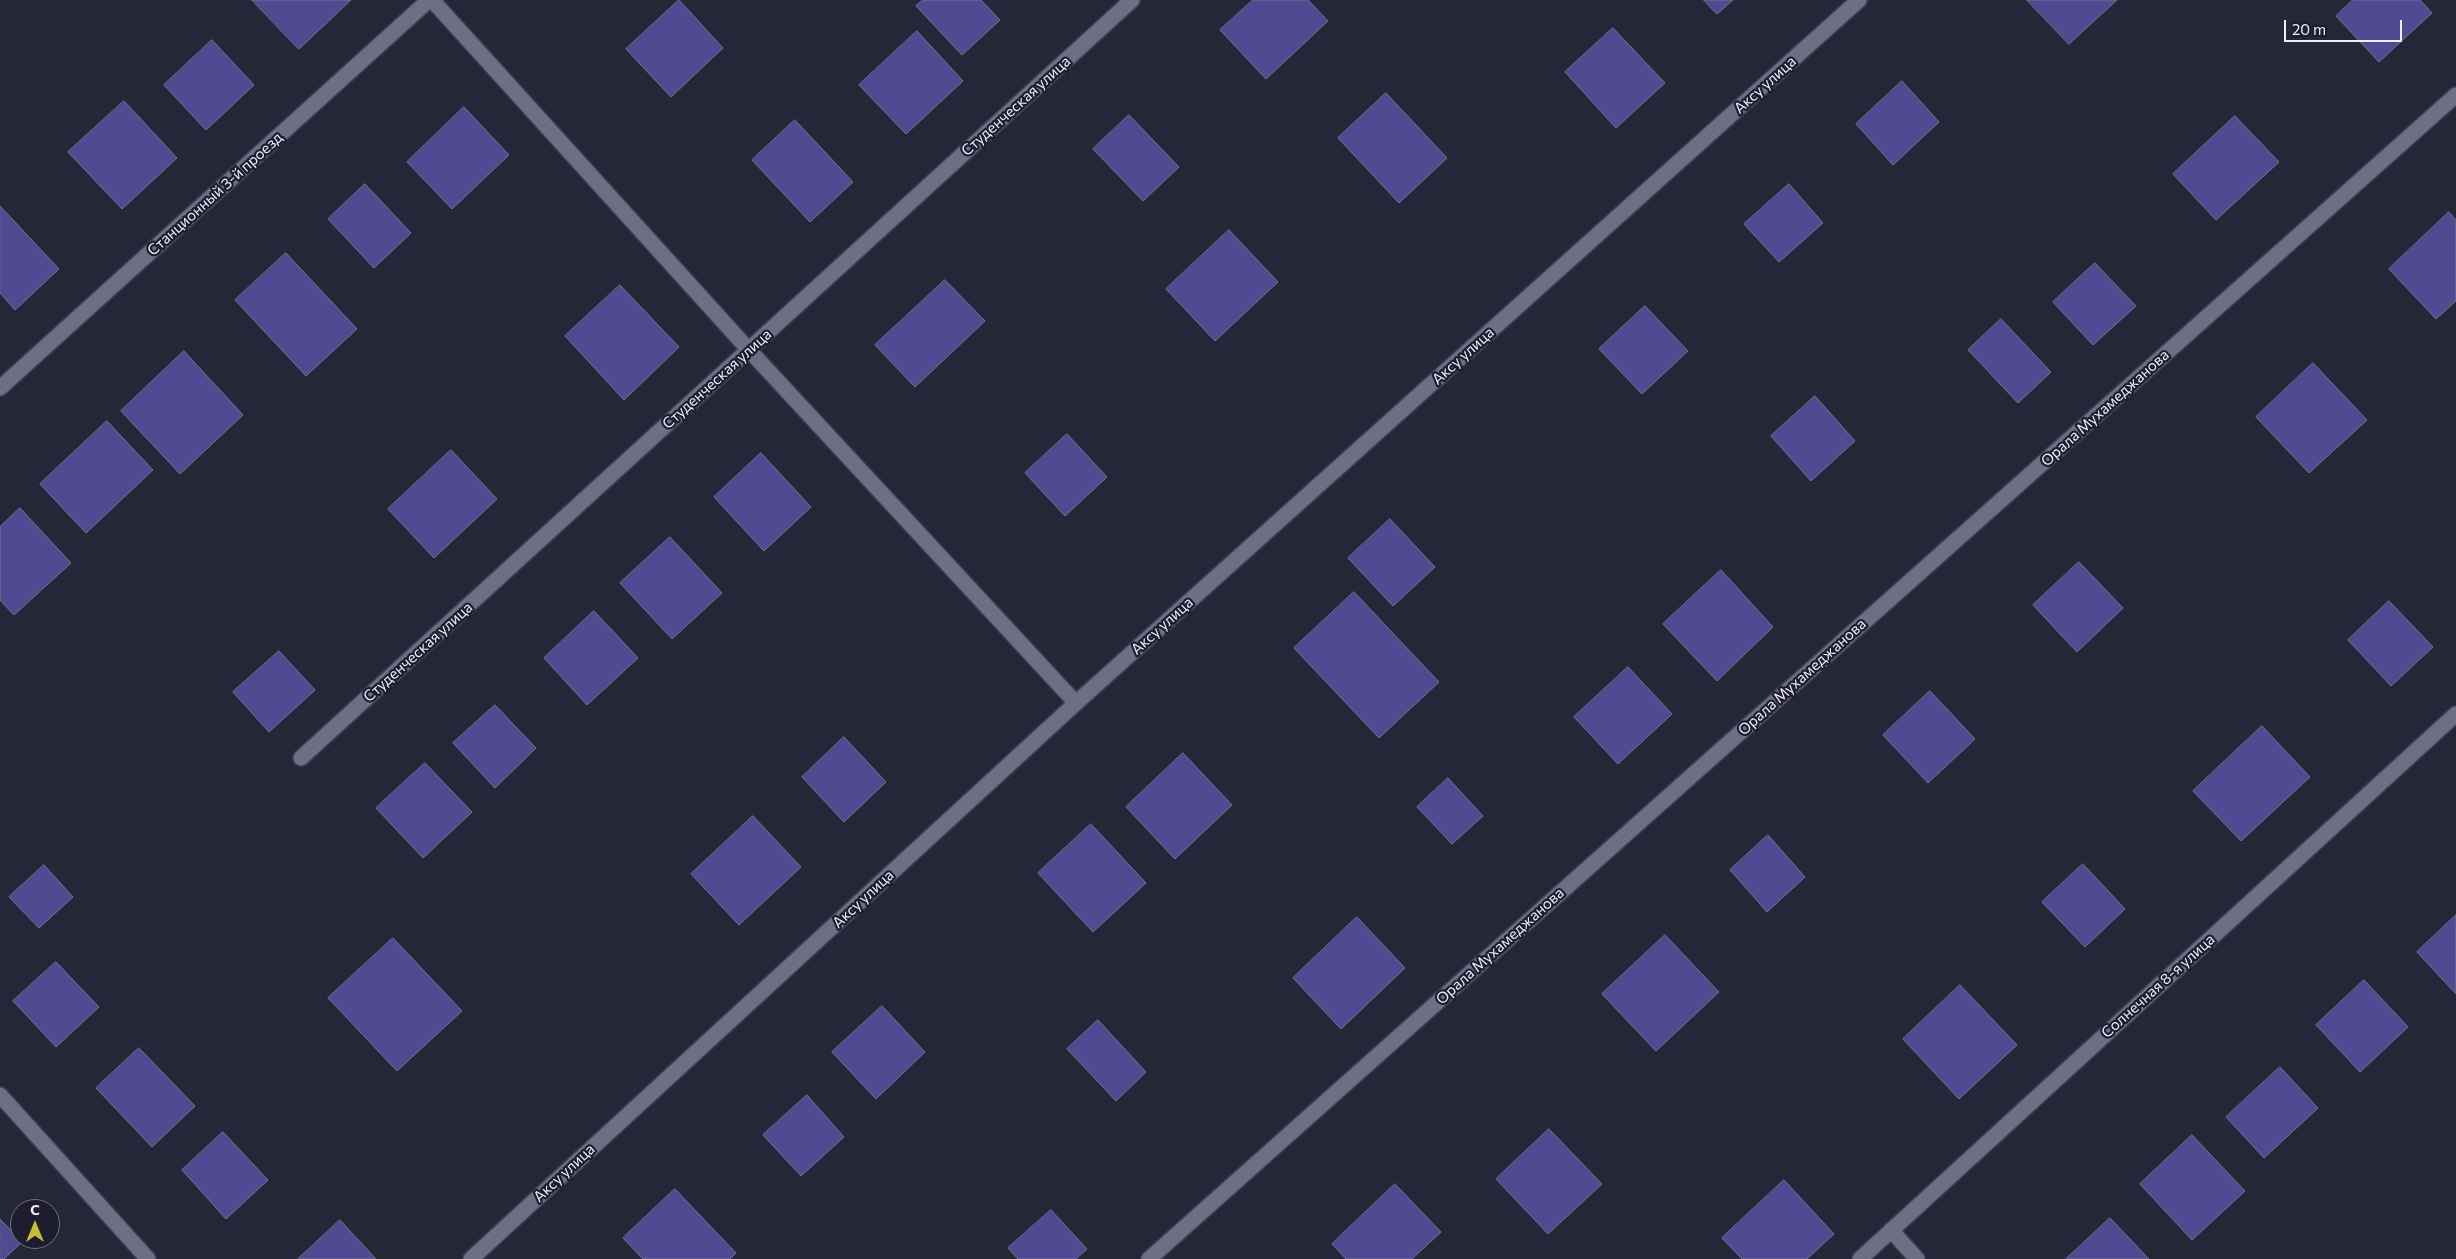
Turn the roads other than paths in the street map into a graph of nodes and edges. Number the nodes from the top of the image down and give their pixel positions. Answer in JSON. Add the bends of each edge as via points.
{"nodes":[{"id":1,"x":431,"y":0,"type":"edge"},
{"id":2,"x":1132,"y":0,"type":"edge"},
{"id":3,"x":1860,"y":0,"type":"edge"},
{"id":4,"x":2456,"y":95,"type":"edge"},
{"id":5,"x":749,"y":350,"type":"junction"},
{"id":6,"x":0,"y":388,"type":"edge"},
{"id":7,"x":1076,"y":704,"type":"junction"},
{"id":8,"x":2456,"y":714,"type":"edge"},
{"id":9,"x":301,"y":758,"type":"dead end"},
{"id":10,"x":0,"y":1095,"type":"edge"},
{"id":11,"x":1891,"y":1230,"type":"junction"},
{"id":12,"x":148,"y":1259,"type":"edge"},
{"id":13,"x":470,"y":1259,"type":"edge"},
{"id":14,"x":1149,"y":1259,"type":"edge"},
{"id":15,"x":1860,"y":1259,"type":"edge"},
{"id":16,"x":1917,"y":1259,"type":"edge"}],
"edges":[{"from":1,"to":5,"type":"street"},
{"from":1,"to":6,"type":"street","name":"Станционный 3-й проезд"},
{"from":2,"to":5,"type":"street","name":"Студенческая улица"},
{"from":3,"to":7,"type":"street","name":"Аксу улица"},
{"from":4,"to":14,"type":"street","name":"Орала Мухамеджанова"},
{"from":5,"to":7,"type":"street"},
{"from":5,"to":9,"type":"street","name":"Студенческая улица"},
{"from":7,"to":13,"type":"street","name":"Аксу улица"},
{"from":8,"to":11,"type":"street","name":"Солнечная 8-я улица"},
{"from":10,"to":12,"type":"street"},
{"from":11,"to":15,"type":"street","name":"Солнечная 8-я улица"},
{"from":11,"to":16,"type":"street"}]}
